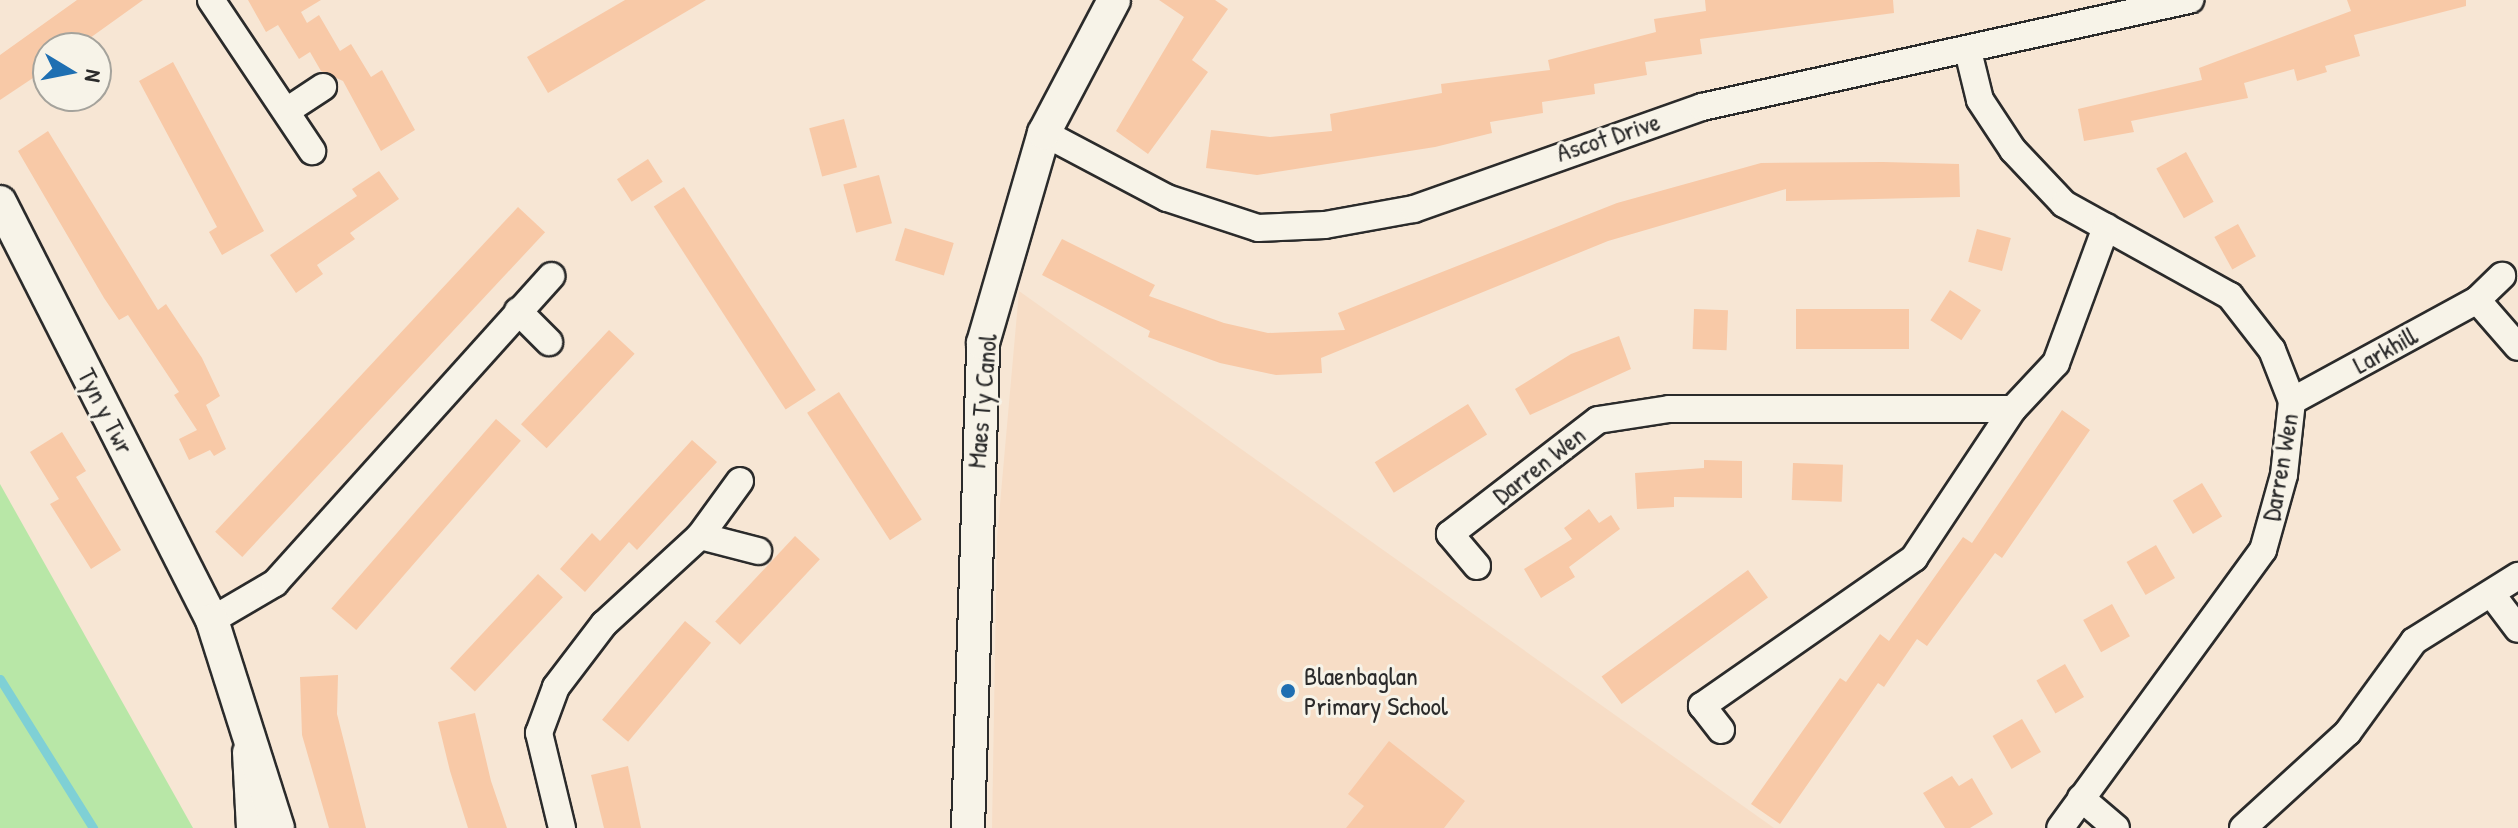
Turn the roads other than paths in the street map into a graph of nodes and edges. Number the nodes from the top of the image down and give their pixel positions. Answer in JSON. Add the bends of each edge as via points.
{"nodes":[{"id":1,"x":211,"y":0,"type":"edge"},
{"id":2,"x":1114,"y":0,"type":"edge"},
{"id":3,"x":2190,"y":0,"type":"edge"},
{"id":4,"x":1968,"y":51,"type":"junction"},
{"id":5,"x":323,"y":87,"type":"dead end"},
{"id":6,"x":288,"y":110,"type":"junction"},
{"id":7,"x":1044,"y":133,"type":"junction"},
{"id":8,"x":312,"y":151,"type":"dead end"},
{"id":9,"x":0,"y":202,"type":"edge"},
{"id":10,"x":2106,"y":227,"type":"junction"},
{"id":11,"x":551,"y":276,"type":"dead end"},
{"id":12,"x":2502,"y":276,"type":"dead end"},
{"id":13,"x":2477,"y":300,"type":"junction"},
{"id":14,"x":518,"y":311,"type":"junction"},
{"id":15,"x":549,"y":342,"type":"dead end"},
{"id":16,"x":2518,"y":347,"type":"edge"},
{"id":17,"x":2292,"y":401,"type":"junction"},
{"id":18,"x":2013,"y":409,"type":"junction"},
{"id":19,"x":740,"y":481,"type":"dead end"},
{"id":20,"x":700,"y":536,"type":"junction"},
{"id":21,"x":758,"y":551,"type":"dead end"},
{"id":22,"x":1477,"y":566,"type":"dead end"},
{"id":23,"x":2518,"y":576,"type":"edge"},
{"id":24,"x":2493,"y":596,"type":"junction"},
{"id":25,"x":212,"y":620,"type":"junction"},
{"id":26,"x":2518,"y":629,"type":"edge"},
{"id":27,"x":244,"y":719,"type":"junction"},
{"id":28,"x":1721,"y":730,"type":"dead end"},
{"id":29,"x":2081,"y":798,"type":"junction"},
{"id":30,"x":250,"y":828,"type":"edge"},
{"id":31,"x":278,"y":828,"type":"edge"},
{"id":32,"x":562,"y":828,"type":"edge"},
{"id":33,"x":968,"y":828,"type":"edge"},
{"id":34,"x":2060,"y":828,"type":"edge"},
{"id":35,"x":2116,"y":828,"type":"edge"},
{"id":36,"x":2243,"y":828,"type":"edge"}],
"edges":[{"from":1,"to":6,"type":"street"},
{"from":2,"to":7,"type":"street","name":"Maes Ty Canol"},
{"from":3,"to":4,"type":"street","name":"Ascot Drive"},
{"from":4,"to":7,"type":"street","name":"Ascot Drive","via":[[1702,107],[1414,209],[1325,225],[1258,228],[1212,213],[1167,198]]},
{"from":4,"to":10,"type":"street","name":"Darren Wen","via":[[1980,100],[2013,150],[2064,204]]},
{"from":5,"to":6,"type":"street"},
{"from":6,"to":8,"type":"street"},
{"from":7,"to":33,"type":"street","name":"Maes Ty Canol","via":[[983,343]]},
{"from":9,"to":25,"type":"street","name":"Tyn y Twr"},
{"from":10,"to":17,"type":"street","name":"Darren Wen","via":[[2230,296],[2272,350]]},
{"from":10,"to":18,"type":"street","via":[[2056,363]]},
{"from":11,"to":14,"type":"street"},
{"from":12,"to":13,"type":"street","name":"Larkhill"},
{"from":13,"to":16,"type":"street"},
{"from":13,"to":17,"type":"street","name":"Larkhill"},
{"from":14,"to":15,"type":"street"},
{"from":14,"to":25,"type":"street","via":[[275,583]]},
{"from":17,"to":29,"type":"street","name":"Darren Wen","via":[[2284,475],[2263,550]]},
{"from":18,"to":22,"type":"street","name":"Darren Wen","via":[[1713,408],[1598,420],[1450,534]]},
{"from":18,"to":28,"type":"street","via":[[1914,558],[1702,706]]},
{"from":19,"to":20,"type":"street"},
{"from":20,"to":21,"type":"street"},
{"from":20,"to":32,"type":"street","via":[[604,624],[556,687],[539,733]]},
{"from":23,"to":24,"type":"street"},
{"from":24,"to":26,"type":"street"},
{"from":24,"to":36,"type":"street","via":[[2414,641],[2348,732]]},
{"from":25,"to":27,"type":"street","name":"Tyn y Twr"},
{"from":27,"to":30,"type":"street"},
{"from":27,"to":31,"type":"street","name":"Tyn y Twr"},
{"from":29,"to":34,"type":"street","name":"Darren Wen"},
{"from":29,"to":35,"type":"street"}]}
